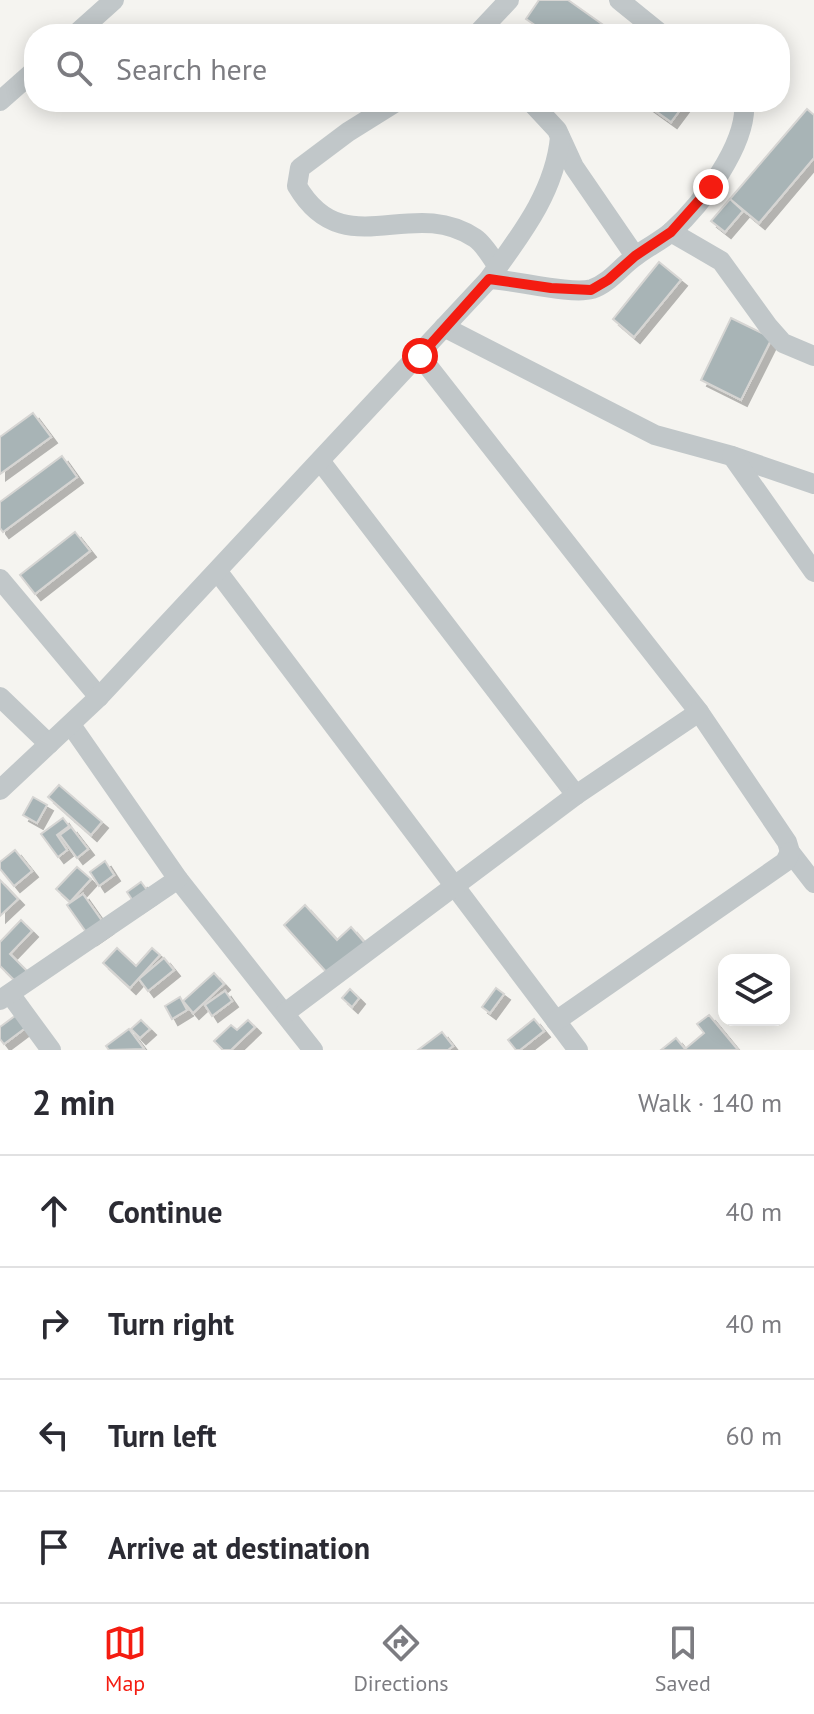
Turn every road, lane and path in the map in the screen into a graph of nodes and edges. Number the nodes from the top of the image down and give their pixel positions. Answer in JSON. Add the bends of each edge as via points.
{"nodes":[{"id":1,"x":114,"y":0,"type":"edge"},
{"id":2,"x":509,"y":0,"type":"edge"},
{"id":3,"x":619,"y":0,"type":"edge"},
{"id":4,"x":87,"y":24,"type":"edge"},
{"id":5,"x":486,"y":24,"type":"edge"},
{"id":6,"x":649,"y":24,"type":"edge"},
{"id":7,"x":24,"y":80,"type":"edge"},
{"id":8,"x":0,"y":101,"type":"edge"},
{"id":9,"x":380,"y":112,"type":"edge"},
{"id":10,"x":539,"y":112,"type":"edge"},
{"id":11,"x":745,"y":112,"type":"edge"},
{"id":12,"x":560,"y":137,"type":"junction"},
{"id":13,"x":671,"y":232,"type":"junction"},
{"id":14,"x":635,"y":256,"type":"junction"},
{"id":15,"x":494,"y":273,"type":"junction"},
{"id":16,"x":444,"y":327,"type":"junction"},
{"id":17,"x":420,"y":356,"type":"junction"},
{"id":18,"x":814,"y":356,"type":"edge"},
{"id":19,"x":732,"y":456,"type":"junction"},
{"id":20,"x":321,"y":462,"type":"junction"},
{"id":21,"x":814,"y":484,"type":"edge"},
{"id":22,"x":218,"y":572,"type":"junction"},
{"id":23,"x":814,"y":572,"type":"edge"},
{"id":24,"x":0,"y":579,"type":"edge"},
{"id":25,"x":0,"y":697,"type":"edge"},
{"id":26,"x":99,"y":697,"type":"junction"},
{"id":27,"x":699,"y":712,"type":"junction"},
{"id":28,"x":71,"y":725,"type":"junction"},
{"id":29,"x":49,"y":744,"type":"junction"},
{"id":30,"x":0,"y":790,"type":"edge"},
{"id":31,"x":576,"y":795,"type":"junction"},
{"id":32,"x":790,"y":852,"type":"junction"},
{"id":33,"x":178,"y":879,"type":"junction"},
{"id":34,"x":814,"y":883,"type":"edge"},
{"id":35,"x":454,"y":885,"type":"junction"},
{"id":36,"x":5,"y":997,"type":"edge"},
{"id":37,"x":285,"y":1013,"type":"junction"},
{"id":38,"x":556,"y":1021,"type":"junction"},
{"id":39,"x":51,"y":1050,"type":"edge"},
{"id":40,"x":313,"y":1050,"type":"edge"},
{"id":41,"x":578,"y":1050,"type":"edge"}],
"edges":[{"from":1,"to":4,"type":"street"},
{"from":2,"to":5,"type":"street"},
{"from":3,"to":6,"type":"street"},
{"from":7,"to":8,"type":"street"},
{"from":9,"to":15,"type":"street","via":[[300,168],[297,186],[305,200],[318,214],[351,228],[438,223],[476,238]]},
{"from":10,"to":12,"type":"street"},
{"from":11,"to":13,"type":"street","via":[[738,139],[711,187]]},
{"from":12,"to":14,"type":"street","via":[[574,167]]},
{"from":12,"to":15,"type":"street","via":[[558,161],[540,203]]},
{"from":13,"to":14,"type":"street"},
{"from":13,"to":18,"type":"street","via":[[721,261],[783,343]]},
{"from":14,"to":15,"type":"street","via":[[591,290],[551,288]]},
{"from":15,"to":16,"type":"street"},
{"from":16,"to":17,"type":"street"},
{"from":16,"to":19,"type":"street","via":[[655,435]]},
{"from":17,"to":20,"type":"street"},
{"from":17,"to":27,"type":"street"},
{"from":19,"to":21,"type":"street"},
{"from":19,"to":23,"type":"street"},
{"from":20,"to":22,"type":"street"},
{"from":20,"to":31,"type":"street"},
{"from":22,"to":26,"type":"street"},
{"from":22,"to":35,"type":"street"},
{"from":24,"to":26,"type":"street"},
{"from":25,"to":29,"type":"street"},
{"from":26,"to":28,"type":"street"},
{"from":27,"to":31,"type":"street"},
{"from":27,"to":32,"type":"street"},
{"from":28,"to":29,"type":"street"},
{"from":28,"to":33,"type":"street"},
{"from":29,"to":30,"type":"street"},
{"from":31,"to":35,"type":"street"},
{"from":32,"to":34,"type":"street"},
{"from":32,"to":38,"type":"street","via":[[785,862]]},
{"from":33,"to":36,"type":"street"},
{"from":33,"to":37,"type":"street"},
{"from":35,"to":37,"type":"street"},
{"from":35,"to":38,"type":"street"},
{"from":36,"to":39,"type":"street"},
{"from":37,"to":40,"type":"street"},
{"from":38,"to":41,"type":"street"}]}
